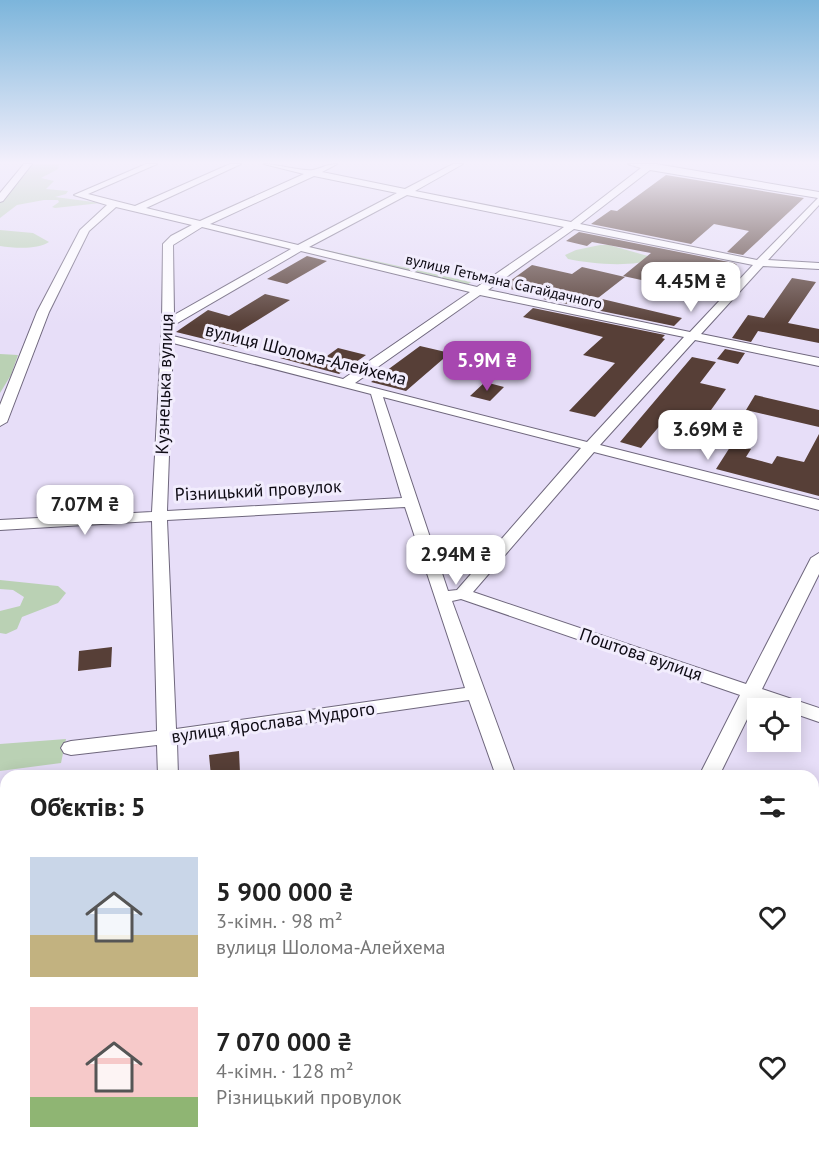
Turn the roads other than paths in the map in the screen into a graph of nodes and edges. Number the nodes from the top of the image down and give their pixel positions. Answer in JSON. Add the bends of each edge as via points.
{"nodes":[{"id":1,"x":98,"y":218,"type":"edge"},
{"id":2,"x":171,"y":218,"type":"edge"},
{"id":3,"x":215,"y":218,"type":"edge"},
{"id":4,"x":356,"y":218,"type":"edge"},
{"id":5,"x":530,"y":218,"type":"edge"},
{"id":6,"x":582,"y":218,"type":"edge"},
{"id":7,"x":802,"y":218,"type":"edge"},
{"id":8,"x":199,"y":225,"type":"junction"},
{"id":9,"x":572,"y":226,"type":"junction"},
{"id":10,"x":298,"y":249,"type":"junction"},
{"id":11,"x":758,"y":263,"type":"junction"},
{"id":12,"x":819,"y":266,"type":"edge"},
{"id":13,"x":478,"y":291,"type":"junction"},
{"id":14,"x":167,"y":331,"type":"junction"},
{"id":15,"x":690,"y":336,"type":"junction"},
{"id":16,"x":819,"y":362,"type":"edge"},
{"id":17,"x":345,"y":384,"type":"junction"},
{"id":18,"x":380,"y":392,"type":"junction"},
{"id":19,"x":0,"y":422,"type":"edge"},
{"id":20,"x":589,"y":447,"type":"junction"},
{"id":21,"x":410,"y":502,"type":"junction"},
{"id":22,"x":819,"y":506,"type":"edge"},
{"id":23,"x":159,"y":515,"type":"junction"},
{"id":24,"x":3,"y":523,"type":"edge"},
{"id":25,"x":819,"y":558,"type":"edge"},
{"id":26,"x":462,"y":594,"type":"junction"},
{"id":27,"x":442,"y":597,"type":"junction"},
{"id":28,"x":751,"y":691,"type":"junction"},
{"id":29,"x":475,"y":693,"type":"junction"},
{"id":30,"x":819,"y":715,"type":"edge"},
{"id":31,"x":166,"y":737,"type":"junction"},
{"id":32,"x":70,"y":748,"type":"dead end"},
{"id":33,"x":168,"y":770,"type":"edge"},
{"id":34,"x":504,"y":770,"type":"edge"},
{"id":35,"x":712,"y":770,"type":"edge"}],
"edges":[{"from":1,"to":19,"type":"street","via":[[85,230],[43,312]]},
{"from":2,"to":8,"type":"street","name":"вулиця Гетьмана Сагайдачного"},
{"from":3,"to":8,"type":"street"},
{"from":4,"to":10,"type":"street"},
{"from":5,"to":9,"type":"street"},
{"from":6,"to":9,"type":"street"},
{"from":7,"to":11,"type":"street"},
{"from":8,"to":10,"type":"street","name":"вулиця Гетьмана Сагайдачного"},
{"from":8,"to":14,"type":"street","name":"Кузнецька вулиця","via":[[168,244]]},
{"from":9,"to":11,"type":"street"},
{"from":9,"to":13,"type":"street"},
{"from":10,"to":13,"type":"street","name":"вулиця Гетьмана Сагайдачного"},
{"from":10,"to":14,"type":"street"},
{"from":11,"to":12,"type":"street"},
{"from":11,"to":15,"type":"street"},
{"from":13,"to":15,"type":"street","name":"вулиця Гетьмана Сагайдачного"},
{"from":13,"to":17,"type":"street"},
{"from":14,"to":17,"type":"street","name":"вулиця Шолома-Алейхема"},
{"from":14,"to":23,"type":"street","name":"Кузнецька вулиця"},
{"from":15,"to":16,"type":"street","name":"вулиця Гетьмана Сагайдачного"},
{"from":15,"to":20,"type":"street"},
{"from":17,"to":18,"type":"street","name":"вулиця Шолома-Алейхема"},
{"from":18,"to":20,"type":"street","name":"вулиця Шолома-Алейхема"},
{"from":18,"to":21,"type":"street","via":[[376,396]]},
{"from":20,"to":22,"type":"street","name":"вулиця Шолома-Алейхема"},
{"from":20,"to":26,"type":"street"},
{"from":21,"to":23,"type":"street","name":"Різницький провулок"},
{"from":21,"to":27,"type":"street"},
{"from":23,"to":24,"type":"street","name":"Різницький провулок"},
{"from":23,"to":31,"type":"street","name":"Кузнецька вулиця"},
{"from":25,"to":28,"type":"street"},
{"from":26,"to":27,"type":"street"},
{"from":26,"to":28,"type":"street","name":"Поштова вулиця"},
{"from":27,"to":29,"type":"street"},
{"from":28,"to":30,"type":"street","name":"Поштова вулиця"},
{"from":28,"to":35,"type":"street"},
{"from":29,"to":31,"type":"street","name":"вулиця Ярослава Мудрого"},
{"from":29,"to":34,"type":"street"},
{"from":31,"to":32,"type":"street","name":"вулиця Ярослава Мудрого"},
{"from":31,"to":33,"type":"street","name":"Кузнецька вулиця"}]}
